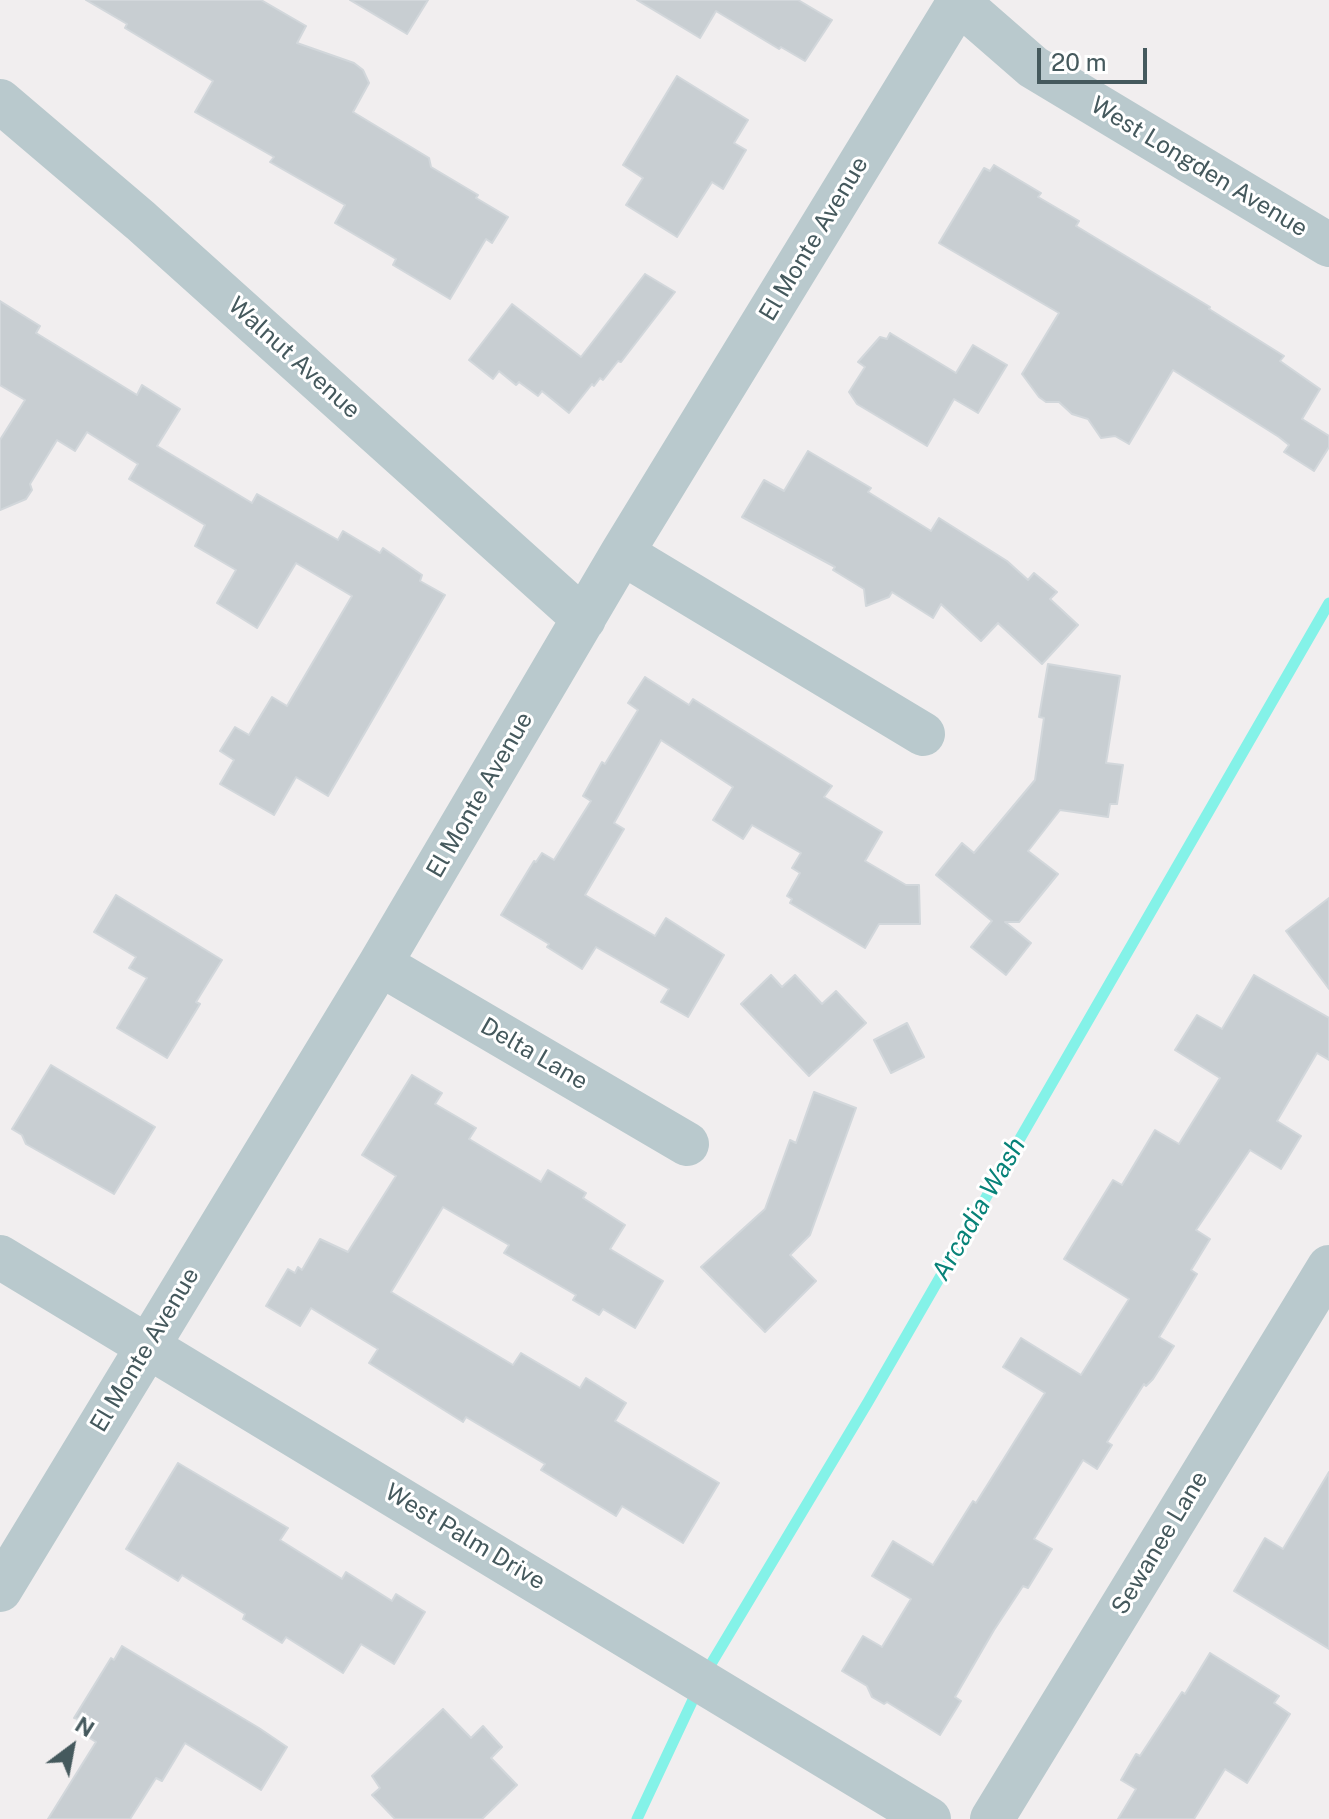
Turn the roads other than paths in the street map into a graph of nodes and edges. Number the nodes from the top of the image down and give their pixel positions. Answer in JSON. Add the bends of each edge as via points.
{"nodes":[{"id":1,"x":958,"y":1,"type":"edge"},
{"id":2,"x":0,"y":101,"type":"edge"},
{"id":3,"x":1329,"y":245,"type":"edge"},
{"id":4,"x":622,"y":553,"type":"junction"},
{"id":5,"x":584,"y":619,"type":"junction"},
{"id":6,"x":923,"y":734,"type":"dead end"},
{"id":7,"x":380,"y":964,"type":"junction"},
{"id":8,"x":687,"y":1144,"type":"dead end"},
{"id":9,"x":0,"y":1257,"type":"edge"},
{"id":10,"x":1329,"y":1267,"type":"edge"},
{"id":11,"x":148,"y":1346,"type":"junction"},
{"id":12,"x":0,"y":1590,"type":"edge"},
{"id":13,"x":929,"y":1819,"type":"edge"},
{"id":14,"x":992,"y":1819,"type":"edge"}],
"edges":[{"from":1,"to":3,"type":"street","name":"West Longden Avenue","via":[[1033,67]]},
{"from":1,"to":4,"type":"street","name":"El Monte Avenue"},
{"from":2,"to":5,"type":"street","name":"Walnut Avenue"},
{"from":4,"to":5,"type":"street","name":"El Monte Avenue"},
{"from":4,"to":6,"type":"street"},
{"from":5,"to":7,"type":"street","name":"El Monte Avenue"},
{"from":7,"to":8,"type":"street","name":"Delta Lane"},
{"from":7,"to":11,"type":"street","name":"El Monte Avenue"},
{"from":9,"to":11,"type":"street","name":"West Palm Drive"},
{"from":10,"to":14,"type":"street","name":"Sewanee Lane"},
{"from":11,"to":12,"type":"street","name":"El Monte Avenue"},
{"from":11,"to":13,"type":"street","name":"West Palm Drive"}]}
